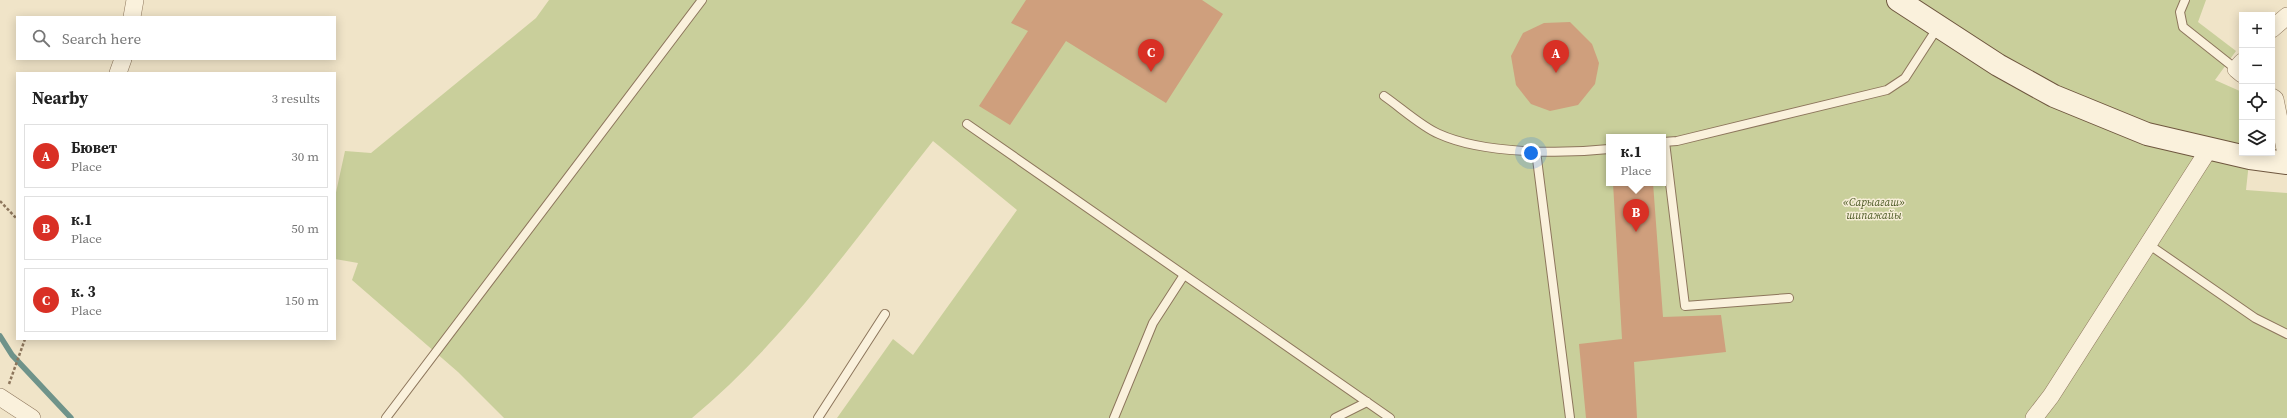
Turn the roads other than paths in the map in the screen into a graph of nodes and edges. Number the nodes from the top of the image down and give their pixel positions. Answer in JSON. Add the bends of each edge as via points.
{"nodes":[{"id":1,"x":135,"y":0,"type":"edge"},
{"id":2,"x":702,"y":0,"type":"edge"},
{"id":3,"x":1898,"y":0,"type":"edge"},
{"id":4,"x":2185,"y":0,"type":"edge"},
{"id":5,"x":132,"y":16,"type":"edge"},
{"id":6,"x":2287,"y":16,"type":"edge"},
{"id":7,"x":1938,"y":26,"type":"junction"},
{"id":8,"x":2275,"y":26,"type":"edge"},
{"id":9,"x":123,"y":60,"type":"edge"},
{"id":10,"x":2239,"y":67,"type":"edge"},
{"id":11,"x":118,"y":72,"type":"edge"},
{"id":12,"x":1384,"y":96,"type":"dead end"},
{"id":13,"x":2275,"y":99,"type":"edge"},
{"id":14,"x":967,"y":124,"type":"dead end"},
{"id":15,"x":1666,"y":142,"type":"edge"},
{"id":16,"x":1606,"y":149,"type":"edge"},
{"id":17,"x":2209,"y":149,"type":"junction"},
{"id":18,"x":1536,"y":151,"type":"junction"},
{"id":19,"x":1666,"y":158,"type":"edge"},
{"id":20,"x":2287,"y":159,"type":"edge"},
{"id":21,"x":2287,"y":163,"type":"edge"},
{"id":22,"x":2148,"y":244,"type":"junction"},
{"id":23,"x":1184,"y":274,"type":"junction"},
{"id":24,"x":1788,"y":298,"type":"dead end"},
{"id":25,"x":885,"y":314,"type":"dead end"},
{"id":26,"x":2287,"y":334,"type":"edge"},
{"id":27,"x":2,"y":398,"type":"edge"},
{"id":28,"x":1367,"y":402,"type":"junction"},
{"id":29,"x":32,"y":418,"type":"edge"},
{"id":30,"x":386,"y":418,"type":"edge"},
{"id":31,"x":818,"y":418,"type":"edge"},
{"id":32,"x":1114,"y":418,"type":"edge"},
{"id":33,"x":1335,"y":418,"type":"edge"},
{"id":34,"x":1390,"y":418,"type":"edge"},
{"id":35,"x":1570,"y":418,"type":"edge"},
{"id":36,"x":2034,"y":418,"type":"edge"}],
"edges":[{"from":1,"to":5,"type":"street"},
{"from":2,"to":30,"type":"lane"},
{"from":3,"to":7,"type":"main road"},
{"from":4,"to":10,"type":"lane","via":[[2180,12],[2183,27]]},
{"from":6,"to":8,"type":"street"},
{"from":7,"to":15,"type":"lane","via":[[1905,78],[1887,90]]},
{"from":7,"to":17,"type":"main road","via":[[1998,65],[2054,96],[2147,134]]},
{"from":9,"to":11,"type":"street"},
{"from":12,"to":18,"type":"lane","via":[[1439,134],[1482,146]]},
{"from":13,"to":20,"type":"street"},
{"from":14,"to":23,"type":"lane"},
{"from":16,"to":18,"type":"lane","via":[[1577,152]]},
{"from":17,"to":21,"type":"main road"},
{"from":17,"to":22,"type":"street"},
{"from":18,"to":35,"type":"lane"},
{"from":19,"to":24,"type":"lane","via":[[1685,306]]},
{"from":22,"to":26,"type":"lane","via":[[2255,318]]},
{"from":22,"to":36,"type":"street","via":[[2052,396]]},
{"from":23,"to":28,"type":"lane"},
{"from":23,"to":32,"type":"lane","via":[[1152,323]]},
{"from":25,"to":31,"type":"lane"},
{"from":27,"to":29,"type":"street"},
{"from":28,"to":33,"type":"lane"},
{"from":28,"to":34,"type":"lane"}]}
